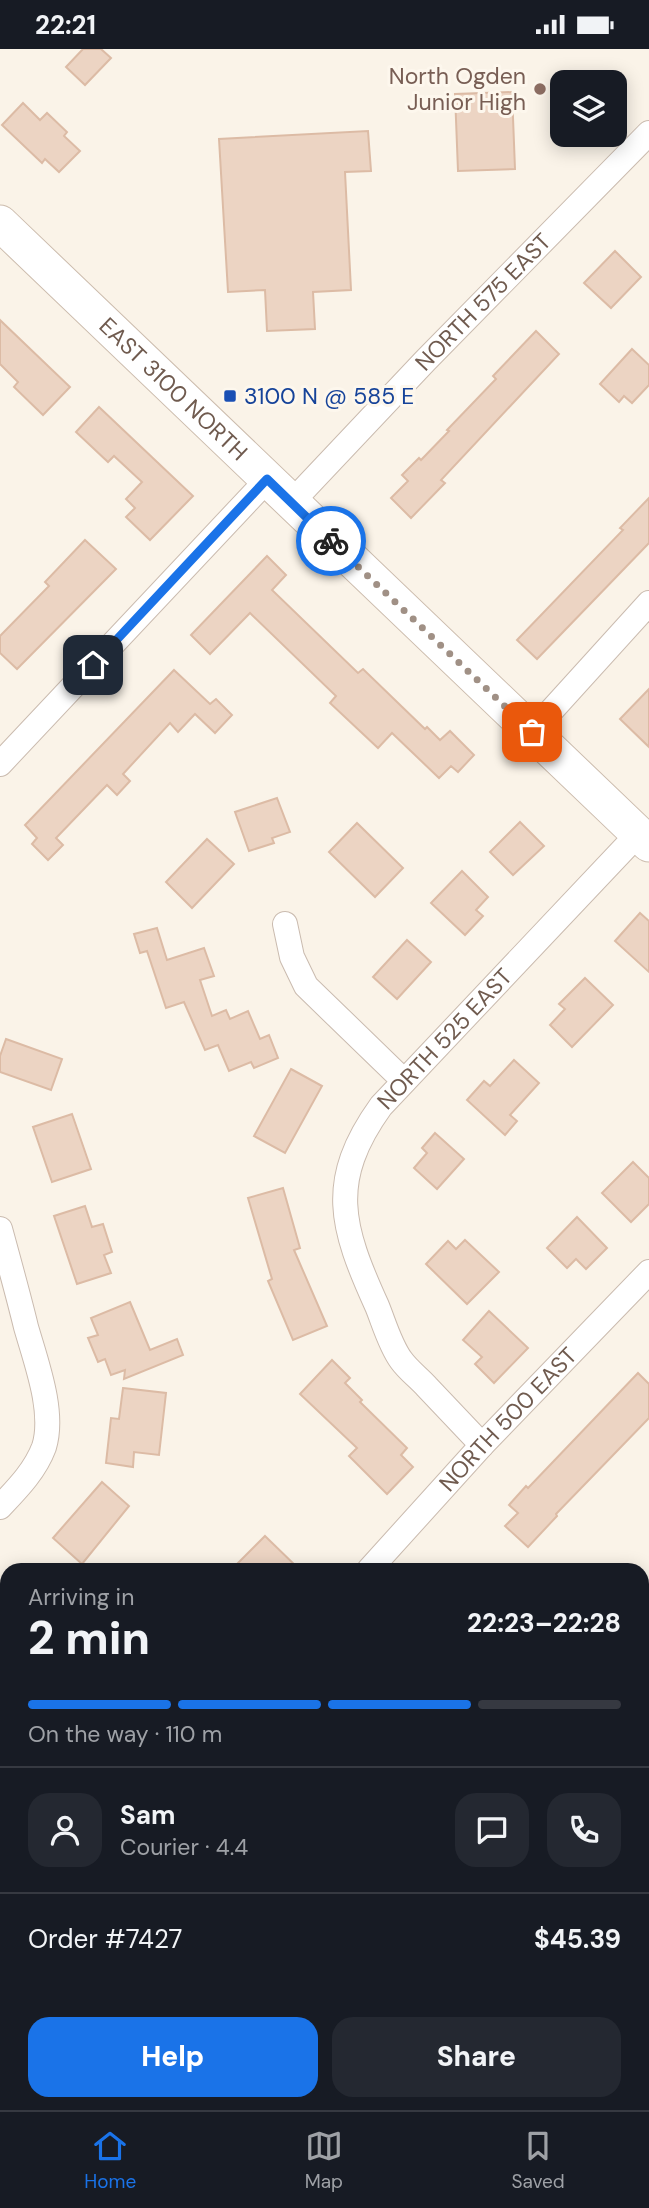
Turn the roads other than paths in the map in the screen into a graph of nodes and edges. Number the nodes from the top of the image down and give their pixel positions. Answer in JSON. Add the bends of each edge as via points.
{"nodes":[{"id":1,"x":649,"y":133,"type":"edge"},
{"id":2,"x":0,"y":223,"type":"edge"},
{"id":3,"x":279,"y":491,"type":"junction"},
{"id":4,"x":649,"y":603,"type":"edge"},
{"id":5,"x":532,"y":732,"type":"junction"},
{"id":6,"x":0,"y":764,"type":"edge"},
{"id":7,"x":643,"y":839,"type":"edge"},
{"id":8,"x":285,"y":925,"type":"dead end"},
{"id":9,"x":404,"y":1081,"type":"junction"},
{"id":10,"x":0,"y":1229,"type":"edge"},
{"id":11,"x":649,"y":1272,"type":"edge"},
{"id":12,"x":482,"y":1445,"type":"junction"},
{"id":13,"x":0,"y":1507,"type":"edge"},
{"id":14,"x":375,"y":1563,"type":"edge"}],
"edges":[{"from":1,"to":3,"type":"street","name":"NORTH 575 EAST","via":[[425,361]]},
{"from":2,"to":3,"type":"main road","name":"EAST 3100 NORTH"},
{"from":3,"to":5,"type":"main road","name":"EAST 3100 NORTH"},
{"from":3,"to":6,"type":"street","name":"NORTH 575 EAST"},
{"from":4,"to":5,"type":"street"},
{"from":5,"to":7,"type":"main road","name":"EAST 3100 NORTH"},
{"from":7,"to":9,"type":"street","name":"NORTH 525 EAST"},
{"from":8,"to":9,"type":"street","via":[[292,957],[306,986]]},
{"from":9,"to":12,"type":"street","name":"NORTH 525 EAST","via":[[365,1128],[354,1152],[344,1201],[348,1228],[400,1359]]},
{"from":10,"to":13,"type":"street","via":[[48,1425],[36,1465]]},
{"from":11,"to":12,"type":"street","name":"NORTH 500 EAST"},
{"from":12,"to":14,"type":"street","name":"NORTH 500 EAST"}]}
